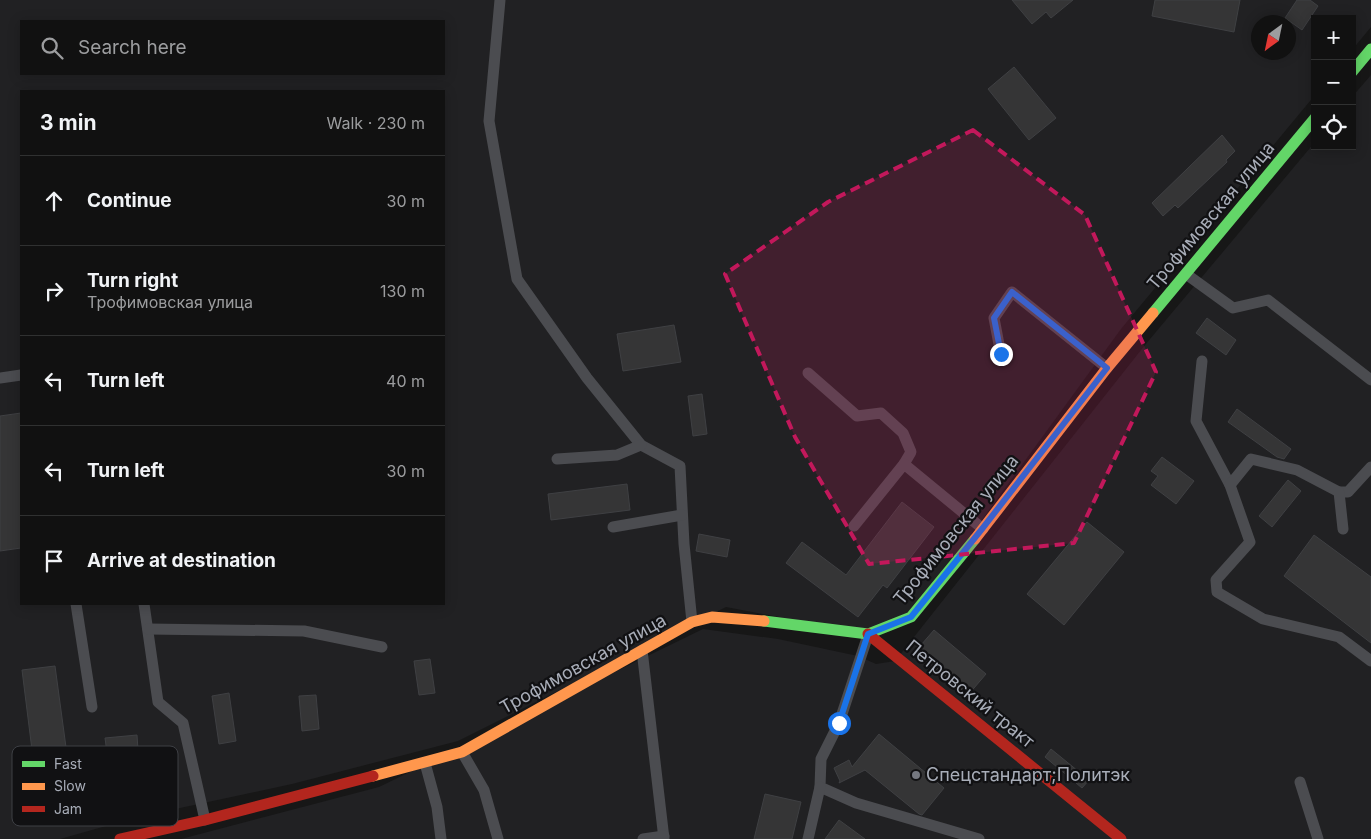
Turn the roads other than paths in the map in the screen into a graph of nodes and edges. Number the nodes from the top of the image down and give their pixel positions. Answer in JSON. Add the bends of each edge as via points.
{"nodes":[{"id":1,"x":500,"y":0,"type":"edge"},
{"id":2,"x":1371,"y":49,"type":"edge"},
{"id":3,"x":1356,"y":67,"type":"edge"},
{"id":4,"x":1311,"y":123,"type":"edge"},
{"id":5,"x":1186,"y":274,"type":"junction"},
{"id":6,"x":1001,"y":354,"type":"dead end"},
{"id":7,"x":1202,"y":361,"type":"dead end"},
{"id":8,"x":1107,"y":368,"type":"junction"},
{"id":9,"x":808,"y":373,"type":"dead end"},
{"id":10,"x":20,"y":374,"type":"edge"},
{"id":11,"x":0,"y":378,"type":"edge"},
{"id":12,"x":1371,"y":380,"type":"edge"},
{"id":13,"x":642,"y":445,"type":"junction"},
{"id":14,"x":557,"y":459,"type":"dead end"},
{"id":15,"x":904,"y":464,"type":"junction"},
{"id":16,"x":1371,"y":467,"type":"edge"},
{"id":17,"x":1230,"y":486,"type":"junction"},
{"id":18,"x":1339,"y":492,"type":"junction"},
{"id":19,"x":682,"y":515,"type":"junction"},
{"id":20,"x":854,"y":526,"type":"dead end"},
{"id":21,"x":613,"y":527,"type":"dead end"},
{"id":22,"x":982,"y":529,"type":"junction"},
{"id":23,"x":1343,"y":529,"type":"dead end"},
{"id":24,"x":76,"y":605,"type":"edge"},
{"id":25,"x":144,"y":605,"type":"edge"},
{"id":26,"x":692,"y":622,"type":"junction"},
{"id":27,"x":148,"y":629,"type":"junction"},
{"id":28,"x":868,"y":634,"type":"junction"},
{"id":29,"x":382,"y":647,"type":"dead end"},
{"id":30,"x":642,"y":650,"type":"junction"},
{"id":31,"x":1371,"y":661,"type":"edge"},
{"id":32,"x":92,"y":707,"type":"dead end"},
{"id":33,"x":462,"y":752,"type":"junction"},
{"id":34,"x":425,"y":763,"type":"junction"},
{"id":35,"x":1300,"y":782,"type":"dead end"},
{"id":36,"x":820,"y":787,"type":"junction"},
{"id":37,"x":205,"y":820,"type":"junction"},
{"id":38,"x":664,"y":837,"type":"edge"},
{"id":39,"x":120,"y":839,"type":"edge"},
{"id":40,"x":441,"y":839,"type":"edge"},
{"id":41,"x":498,"y":839,"type":"edge"},
{"id":42,"x":644,"y":839,"type":"edge"},
{"id":43,"x":808,"y":839,"type":"edge"},
{"id":44,"x":979,"y":839,"type":"edge"},
{"id":45,"x":1120,"y":839,"type":"edge"},
{"id":46,"x":1318,"y":839,"type":"edge"}],
"edges":[{"from":1,"to":13,"type":"lane","via":[[489,121],[517,279],[587,378]]},
{"from":2,"to":3,"type":"street"},
{"from":4,"to":5,"type":"street","name":"Трофимовская улица"},
{"from":5,"to":8,"type":"street","name":"Трофимовская улица"},
{"from":5,"to":12,"type":"lane","via":[[1233,308],[1268,300]]},
{"from":6,"to":8,"type":"lane","via":[[994,318],[1012,292]]},
{"from":7,"to":17,"type":"lane","via":[[1196,421]]},
{"from":8,"to":22,"type":"street","name":"Трофимовская улица"},
{"from":9,"to":15,"type":"lane","via":[[857,416],[881,413],[903,433],[911,452]]},
{"from":10,"to":11,"type":"lane"},
{"from":13,"to":14,"type":"lane","via":[[616,454]]},
{"from":13,"to":19,"type":"lane","via":[[680,466]]},
{"from":15,"to":20,"type":"lane"},
{"from":15,"to":22,"type":"lane"},
{"from":16,"to":18,"type":"lane","via":[[1348,492]]},
{"from":17,"to":18,"type":"lane","via":[[1251,460],[1296,470]]},
{"from":17,"to":31,"type":"lane","via":[[1250,542],[1216,580],[1217,592],[1263,619],[1339,637]]},
{"from":18,"to":23,"type":"lane"},
{"from":19,"to":21,"type":"lane"},
{"from":19,"to":26,"type":"lane"},
{"from":22,"to":28,"type":"street","name":"Трофимовская улица","via":[[911,617]]},
{"from":24,"to":32,"type":"lane"},
{"from":25,"to":27,"type":"lane"},
{"from":26,"to":28,"type":"street","name":"Трофимовская улица","via":[[712,617],[739,618]]},
{"from":26,"to":30,"type":"street","name":"Трофимовская улица"},
{"from":27,"to":29,"type":"lane","via":[[304,631]]},
{"from":27,"to":37,"type":"lane","via":[[158,702],[183,723]]},
{"from":28,"to":36,"type":"lane","via":[[839,723],[821,759]]},
{"from":28,"to":45,"type":"street","name":"Петровский тракт"},
{"from":30,"to":33,"type":"street","name":"Трофимовская улица"},
{"from":30,"to":38,"type":"lane"},
{"from":33,"to":34,"type":"street","name":"Трофимовская улица"},
{"from":33,"to":41,"type":"lane","via":[[484,790]]},
{"from":34,"to":37,"type":"street","name":"Трофимовская улица"},
{"from":34,"to":40,"type":"lane","via":[[437,807]]},
{"from":35,"to":46,"type":"lane"},
{"from":36,"to":43,"type":"lane"},
{"from":36,"to":44,"type":"lane","via":[[856,803]]},
{"from":37,"to":39,"type":"street","name":"Трофимовская улица"},
{"from":38,"to":42,"type":"lane"}]}
